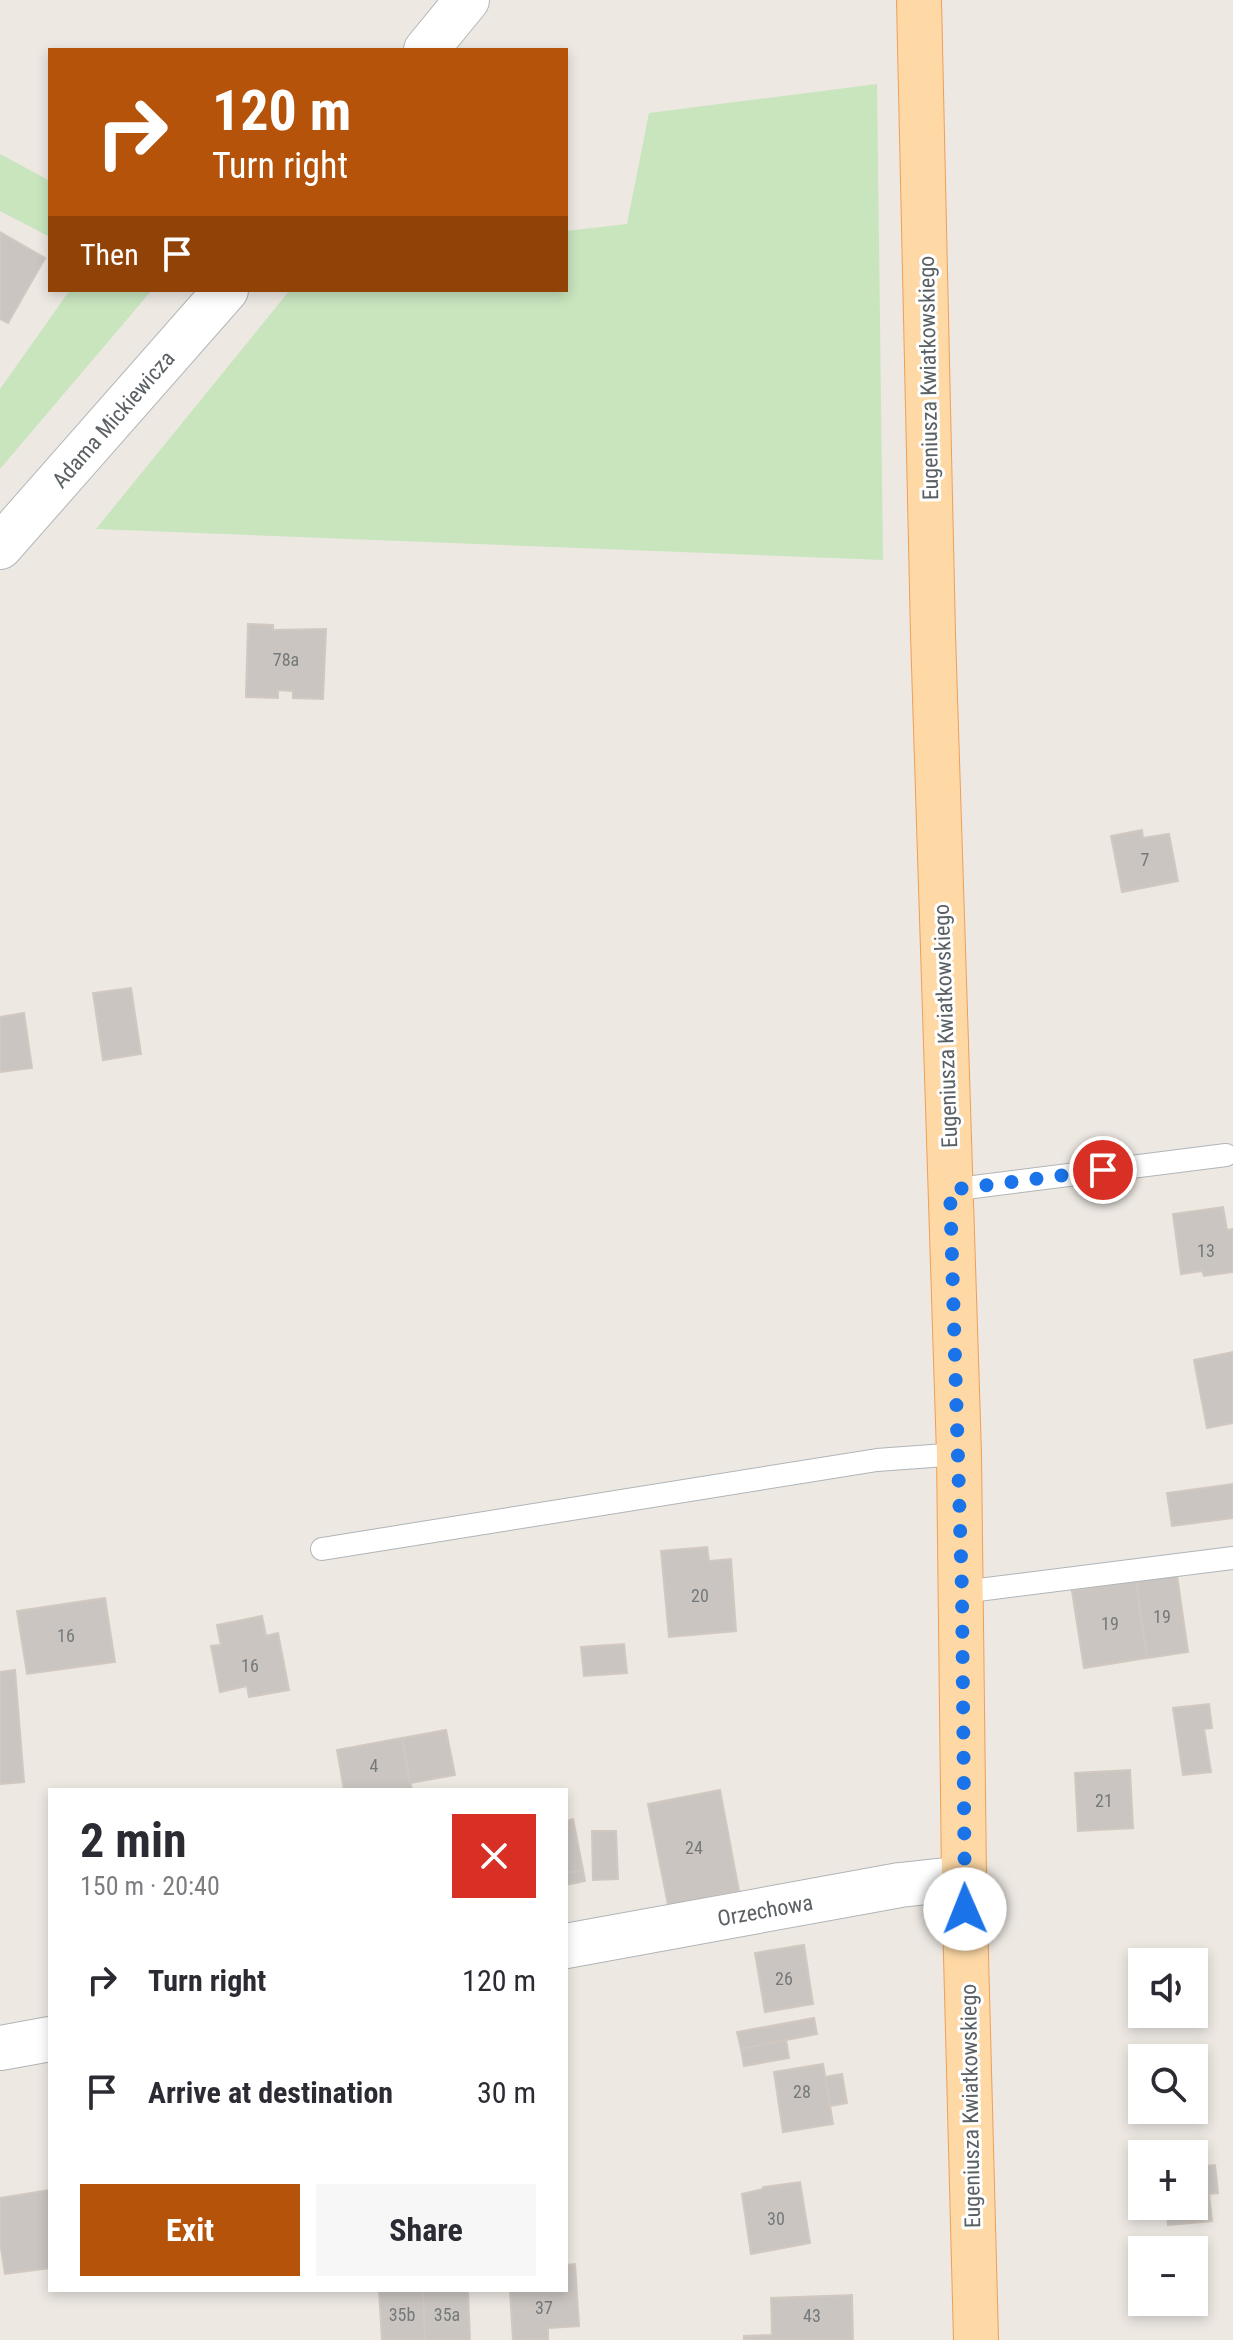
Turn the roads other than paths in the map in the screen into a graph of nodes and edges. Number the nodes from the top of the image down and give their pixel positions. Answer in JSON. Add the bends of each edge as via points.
{"nodes":[{"id":1,"x":467,"y":0,"type":"edge"},
{"id":2,"x":919,"y":0,"type":"edge"},
{"id":3,"x":428,"y":48,"type":"edge"},
{"id":4,"x":224,"y":292,"type":"edge"},
{"id":5,"x":0,"y":547,"type":"edge"},
{"id":6,"x":1226,"y":1155,"type":"dead end"},
{"id":7,"x":950,"y":1190,"type":"junction"},
{"id":8,"x":959,"y":1454,"type":"junction"},
{"id":9,"x":322,"y":1549,"type":"dead end"},
{"id":10,"x":1233,"y":1558,"type":"edge"},
{"id":11,"x":962,"y":1592,"type":"junction"},
{"id":12,"x":964,"y":1878,"type":"junction"},
{"id":13,"x":568,"y":1946,"type":"edge"},
{"id":14,"x":48,"y":2039,"type":"edge"},
{"id":15,"x":0,"y":2048,"type":"edge"},
{"id":16,"x":976,"y":2340,"type":"edge"}],
"edges":[{"from":1,"to":3,"type":"street"},
{"from":2,"to":7,"type":"main road","name":"Eugeniusza Kwiatkowskiego"},
{"from":4,"to":5,"type":"street","name":"Adama Mickiewicza"},
{"from":6,"to":7,"type":"lane"},
{"from":7,"to":8,"type":"main road","name":"Eugeniusza Kwiatkowskiego"},
{"from":8,"to":9,"type":"lane","via":[[877,1460]]},
{"from":8,"to":11,"type":"main road","name":"Eugeniusza Kwiatkowskiego"},
{"from":10,"to":11,"type":"lane"},
{"from":11,"to":12,"type":"main road","name":"Eugeniusza Kwiatkowskiego"},
{"from":12,"to":13,"type":"street","name":"Orzechowa"},
{"from":12,"to":16,"type":"main road","name":"Eugeniusza Kwiatkowskiego"},
{"from":14,"to":15,"type":"street"}]}
